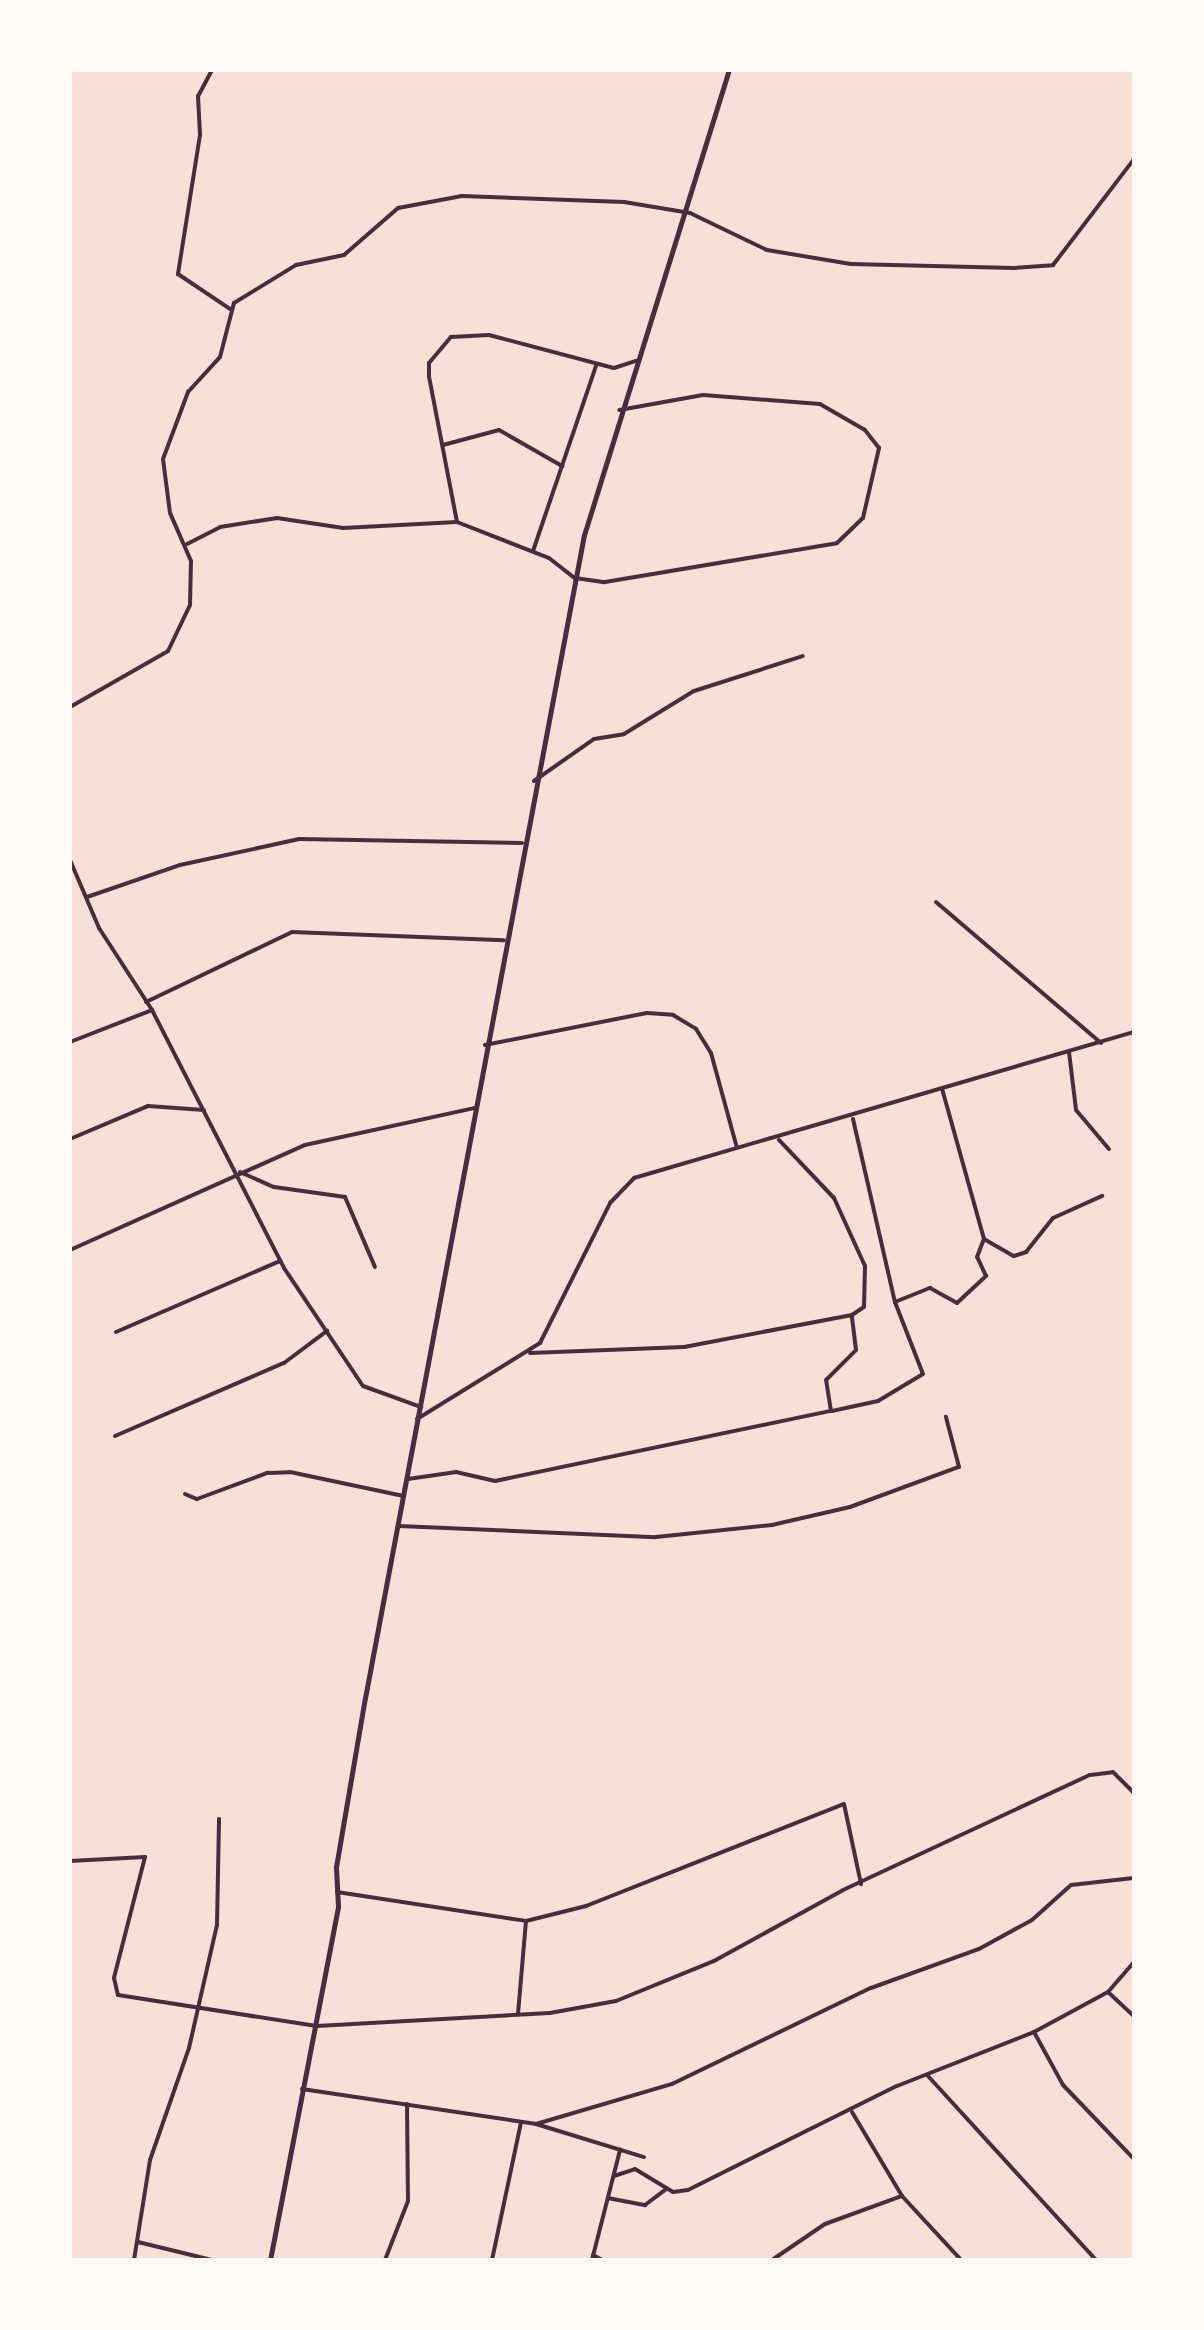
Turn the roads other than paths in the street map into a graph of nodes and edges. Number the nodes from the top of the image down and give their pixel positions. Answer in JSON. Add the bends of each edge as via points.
{"nodes":[{"id":1,"x":212,"y":70,"type":"edge"},
{"id":2,"x":729,"y":70,"type":"edge"},
{"id":3,"x":1134,"y":159,"type":"edge"},
{"id":4,"x":690,"y":213,"type":"junction"},
{"id":5,"x":230,"y":309,"type":"junction"},
{"id":6,"x":636,"y":361,"type":"junction"},
{"id":7,"x":596,"y":366,"type":"junction"},
{"id":8,"x":619,"y":410,"type":"junction"},
{"id":9,"x":443,"y":445,"type":"junction"},
{"id":10,"x":562,"y":466,"type":"junction"},
{"id":11,"x":457,"y":522,"type":"junction"},
{"id":12,"x":187,"y":544,"type":"junction"},
{"id":13,"x":533,"y":551,"type":"junction"},
{"id":14,"x":575,"y":578,"type":"junction"},
{"id":15,"x":803,"y":656,"type":"dead end"},
{"id":16,"x":70,"y":707,"type":"edge"},
{"id":17,"x":70,"y":745,"type":"edge"},
{"id":18,"x":70,"y":769,"type":"edge"},
{"id":19,"x":534,"y":781,"type":"junction"},
{"id":20,"x":522,"y":843,"type":"junction"},
{"id":21,"x":70,"y":860,"type":"edge"},
{"id":22,"x":87,"y":897,"type":"junction"},
{"id":23,"x":936,"y":902,"type":"dead end"},
{"id":24,"x":504,"y":940,"type":"junction"},
{"id":25,"x":146,"y":1002,"type":"junction"},
{"id":26,"x":152,"y":1010,"type":"junction"},
{"id":27,"x":1134,"y":1032,"type":"edge"},
{"id":28,"x":70,"y":1042,"type":"edge"},
{"id":29,"x":1101,"y":1043,"type":"junction"},
{"id":30,"x":485,"y":1045,"type":"junction"},
{"id":31,"x":1069,"y":1052,"type":"junction"},
{"id":32,"x":942,"y":1089,"type":"junction"},
{"id":33,"x":474,"y":1108,"type":"junction"},
{"id":34,"x":205,"y":1110,"type":"junction"},
{"id":35,"x":853,"y":1119,"type":"junction"},
{"id":36,"x":70,"y":1139,"type":"edge"},
{"id":37,"x":779,"y":1140,"type":"junction"},
{"id":38,"x":737,"y":1148,"type":"junction"},
{"id":39,"x":1109,"y":1149,"type":"dead end"},
{"id":40,"x":238,"y":1171,"type":"junction"},
{"id":41,"x":1102,"y":1196,"type":"dead end"},
{"id":42,"x":984,"y":1239,"type":"junction"},
{"id":43,"x":70,"y":1250,"type":"edge"},
{"id":44,"x":280,"y":1261,"type":"junction"},
{"id":45,"x":375,"y":1267,"type":"dead end"},
{"id":46,"x":895,"y":1302,"type":"junction"},
{"id":47,"x":852,"y":1315,"type":"junction"},
{"id":48,"x":327,"y":1331,"type":"junction"},
{"id":49,"x":116,"y":1332,"type":"dead end"},
{"id":50,"x":527,"y":1353,"type":"junction"},
{"id":51,"x":421,"y":1407,"type":"junction"},
{"id":52,"x":831,"y":1411,"type":"junction"},
{"id":53,"x":946,"y":1417,"type":"dead end"},
{"id":54,"x":417,"y":1419,"type":"junction"},
{"id":55,"x":115,"y":1436,"type":"dead end"},
{"id":56,"x":408,"y":1479,"type":"junction"},
{"id":57,"x":185,"y":1494,"type":"dead end"},
{"id":58,"x":404,"y":1496,"type":"junction"},
{"id":59,"x":399,"y":1526,"type":"junction"},
{"id":60,"x":1134,"y":1793,"type":"edge"},
{"id":61,"x":219,"y":1819,"type":"dead end"},
{"id":62,"x":70,"y":1861,"type":"edge"},
{"id":63,"x":1134,"y":1878,"type":"edge"},
{"id":64,"x":861,"y":1884,"type":"junction"},
{"id":65,"x":337,"y":1892,"type":"junction"},
{"id":66,"x":526,"y":1921,"type":"junction"},
{"id":67,"x":1134,"y":1962,"type":"edge"},
{"id":68,"x":1108,"y":1992,"type":"junction"},
{"id":69,"x":197,"y":2009,"type":"junction"},
{"id":70,"x":518,"y":2014,"type":"junction"},
{"id":71,"x":1134,"y":2016,"type":"edge"},
{"id":72,"x":317,"y":2026,"type":"junction"},
{"id":73,"x":1034,"y":2032,"type":"junction"},
{"id":74,"x":927,"y":2075,"type":"junction"},
{"id":75,"x":302,"y":2089,"type":"junction"},
{"id":76,"x":407,"y":2104,"type":"junction"},
{"id":77,"x":852,"y":2112,"type":"junction"},
{"id":78,"x":521,"y":2122,"type":"junction"},
{"id":79,"x":536,"y":2124,"type":"junction"},
{"id":80,"x":620,"y":2149,"type":"junction"},
{"id":81,"x":644,"y":2157,"type":"dead end"},
{"id":82,"x":1134,"y":2159,"type":"edge"},
{"id":83,"x":614,"y":2176,"type":"junction"},
{"id":84,"x":666,"y":2189,"type":"junction"},
{"id":85,"x":902,"y":2196,"type":"junction"},
{"id":86,"x":608,"y":2198,"type":"junction"},
{"id":87,"x":138,"y":2242,"type":"junction"},
{"id":88,"x":592,"y":2258,"type":"edge"},
{"id":89,"x":134,"y":2260,"type":"edge"},
{"id":90,"x":212,"y":2260,"type":"edge"},
{"id":91,"x":270,"y":2260,"type":"edge"},
{"id":92,"x":385,"y":2260,"type":"edge"},
{"id":93,"x":492,"y":2260,"type":"edge"},
{"id":94,"x":602,"y":2260,"type":"edge"},
{"id":95,"x":772,"y":2260,"type":"edge"},
{"id":96,"x":961,"y":2260,"type":"edge"},
{"id":97,"x":1096,"y":2260,"type":"edge"}],
"edges":[{"from":1,"to":5,"type":"street","via":[[198,96],[200,135],[178,274]]},
{"from":2,"to":4,"type":"street","via":[[706,130]]},
{"from":3,"to":4,"type":"street","via":[[1053,265],[851,264],[767,250]]},
{"from":4,"to":5,"type":"street","via":[[624,202],[429,197],[398,208],[344,255],[296,265]]},
{"from":4,"to":6,"type":"street"},
{"from":5,"to":12,"type":"street","via":[[220,357],[188,392],[163,459],[170,513]]},
{"from":6,"to":7,"type":"street"},
{"from":6,"to":8,"type":"street"},
{"from":7,"to":9,"type":"street","via":[[489,335],[451,337],[429,363]]},
{"from":7,"to":10,"type":"street"},
{"from":8,"to":14,"type":"street"},
{"from":8,"to":14,"type":"street","via":[[703,395],[820,404],[865,430],[881,459],[863,518],[837,543],[703,570]]},
{"from":9,"to":10,"type":"street","via":[[499,430]]},
{"from":9,"to":11,"type":"street"},
{"from":10,"to":13,"type":"street"},
{"from":11,"to":12,"type":"street","via":[[343,528],[277,518],[220,527]]},
{"from":11,"to":13,"type":"street"},
{"from":12,"to":16,"type":"street","via":[[195,585],[168,651]]},
{"from":13,"to":14,"type":"street"},
{"from":14,"to":19,"type":"street"},
{"from":15,"to":19,"type":"street","via":[[694,691],[624,734],[594,739]]},
{"from":17,"to":18,"type":"street"},
{"from":19,"to":20,"type":"street"},
{"from":20,"to":22,"type":"street","via":[[299,839],[180,865]]},
{"from":20,"to":24,"type":"street"},
{"from":21,"to":22,"type":"street"},
{"from":22,"to":25,"type":"street"},
{"from":23,"to":29,"type":"street"},
{"from":24,"to":25,"type":"street","via":[[292,932]]},
{"from":24,"to":30,"type":"street"},
{"from":25,"to":26,"type":"street"},
{"from":26,"to":28,"type":"street"},
{"from":26,"to":34,"type":"street"},
{"from":27,"to":29,"type":"street"},
{"from":29,"to":31,"type":"street"},
{"from":30,"to":33,"type":"street"},
{"from":30,"to":38,"type":"street","via":[[647,1013],[673,1015],[696,1029],[711,1053]]},
{"from":31,"to":32,"type":"street"},
{"from":31,"to":39,"type":"street","via":[[1076,1110]]},
{"from":32,"to":35,"type":"street"},
{"from":32,"to":42,"type":"street"},
{"from":33,"to":40,"type":"street","via":[[305,1145]]},
{"from":33,"to":51,"type":"street"},
{"from":34,"to":36,"type":"street","via":[[148,1106]]},
{"from":34,"to":40,"type":"street"},
{"from":35,"to":37,"type":"street"},
{"from":35,"to":46,"type":"street"},
{"from":37,"to":38,"type":"street"},
{"from":37,"to":47,"type":"street","via":[[830,1192],[865,1266],[864,1307]]},
{"from":38,"to":50,"type":"street","via":[[674,1161],[620,1190],[557,1320]]},
{"from":40,"to":43,"type":"street"},
{"from":40,"to":44,"type":"street"},
{"from":40,"to":45,"type":"street","via":[[274,1187],[345,1197]]},
{"from":41,"to":42,"type":"street","via":[[1053,1218],[1026,1252],[1014,1256]]},
{"from":42,"to":46,"type":"street","via":[[977,1257],[986,1276],[967,1297],[957,1303],[930,1288]]},
{"from":44,"to":48,"type":"street"},
{"from":44,"to":49,"type":"street"},
{"from":46,"to":52,"type":"street","via":[[923,1374],[878,1401]]},
{"from":47,"to":50,"type":"street","via":[[684,1347]]},
{"from":47,"to":52,"type":"street","via":[[856,1350],[826,1380]]},
{"from":48,"to":51,"type":"street","via":[[363,1386]]},
{"from":48,"to":55,"type":"street","via":[[284,1363]]},
{"from":50,"to":54,"type":"street"},
{"from":51,"to":54,"type":"street"},
{"from":52,"to":56,"type":"street","via":[[495,1481],[456,1472]]},
{"from":53,"to":59,"type":"street","via":[[959,1467],[850,1507],[772,1525],[656,1537]]},
{"from":54,"to":56,"type":"street"},
{"from":56,"to":58,"type":"street"},
{"from":57,"to":58,"type":"street","via":[[197,1499],[267,1473],[290,1472]]},
{"from":58,"to":59,"type":"street"},
{"from":59,"to":65,"type":"street","via":[[336,1867]]},
{"from":60,"to":64,"type":"street","via":[[1105,1770]]},
{"from":61,"to":69,"type":"street","via":[[218,1916]]},
{"from":62,"to":69,"type":"street","via":[[145,1857],[113,1992]]},
{"from":63,"to":79,"type":"street","via":[[1071,1885],[1032,1920],[967,1955],[871,1988],[672,2084]]},
{"from":64,"to":66,"type":"street","via":[[844,1804],[586,1906]]},
{"from":64,"to":70,"type":"street","via":[[780,1930],[616,2001]]},
{"from":65,"to":66,"type":"street"},
{"from":65,"to":72,"type":"street"},
{"from":66,"to":70,"type":"street"},
{"from":67,"to":68,"type":"street"},
{"from":68,"to":71,"type":"street"},
{"from":68,"to":73,"type":"street"},
{"from":69,"to":72,"type":"street"},
{"from":69,"to":87,"type":"street","via":[[150,2160]]},
{"from":70,"to":72,"type":"street"},
{"from":72,"to":75,"type":"street"},
{"from":73,"to":74,"type":"street"},
{"from":73,"to":82,"type":"street","via":[[1063,2085]]},
{"from":74,"to":77,"type":"street"},
{"from":74,"to":97,"type":"street"},
{"from":75,"to":76,"type":"street"},
{"from":75,"to":91,"type":"street"},
{"from":76,"to":78,"type":"street"},
{"from":76,"to":92,"type":"street","via":[[408,2201]]},
{"from":77,"to":84,"type":"street","via":[[688,2190]]},
{"from":77,"to":85,"type":"street"},
{"from":78,"to":79,"type":"street"},
{"from":78,"to":93,"type":"street"},
{"from":79,"to":80,"type":"street"},
{"from":80,"to":81,"type":"street"},
{"from":80,"to":83,"type":"street"},
{"from":83,"to":84,"type":"street","via":[[635,2169]]},
{"from":83,"to":86,"type":"street"},
{"from":84,"to":86,"type":"street","via":[[645,2205]]},
{"from":85,"to":95,"type":"street","via":[[825,2224]]},
{"from":85,"to":96,"type":"street"},
{"from":86,"to":88,"type":"street"},
{"from":87,"to":89,"type":"street"},
{"from":87,"to":90,"type":"street"},
{"from":88,"to":94,"type":"street"}]}
